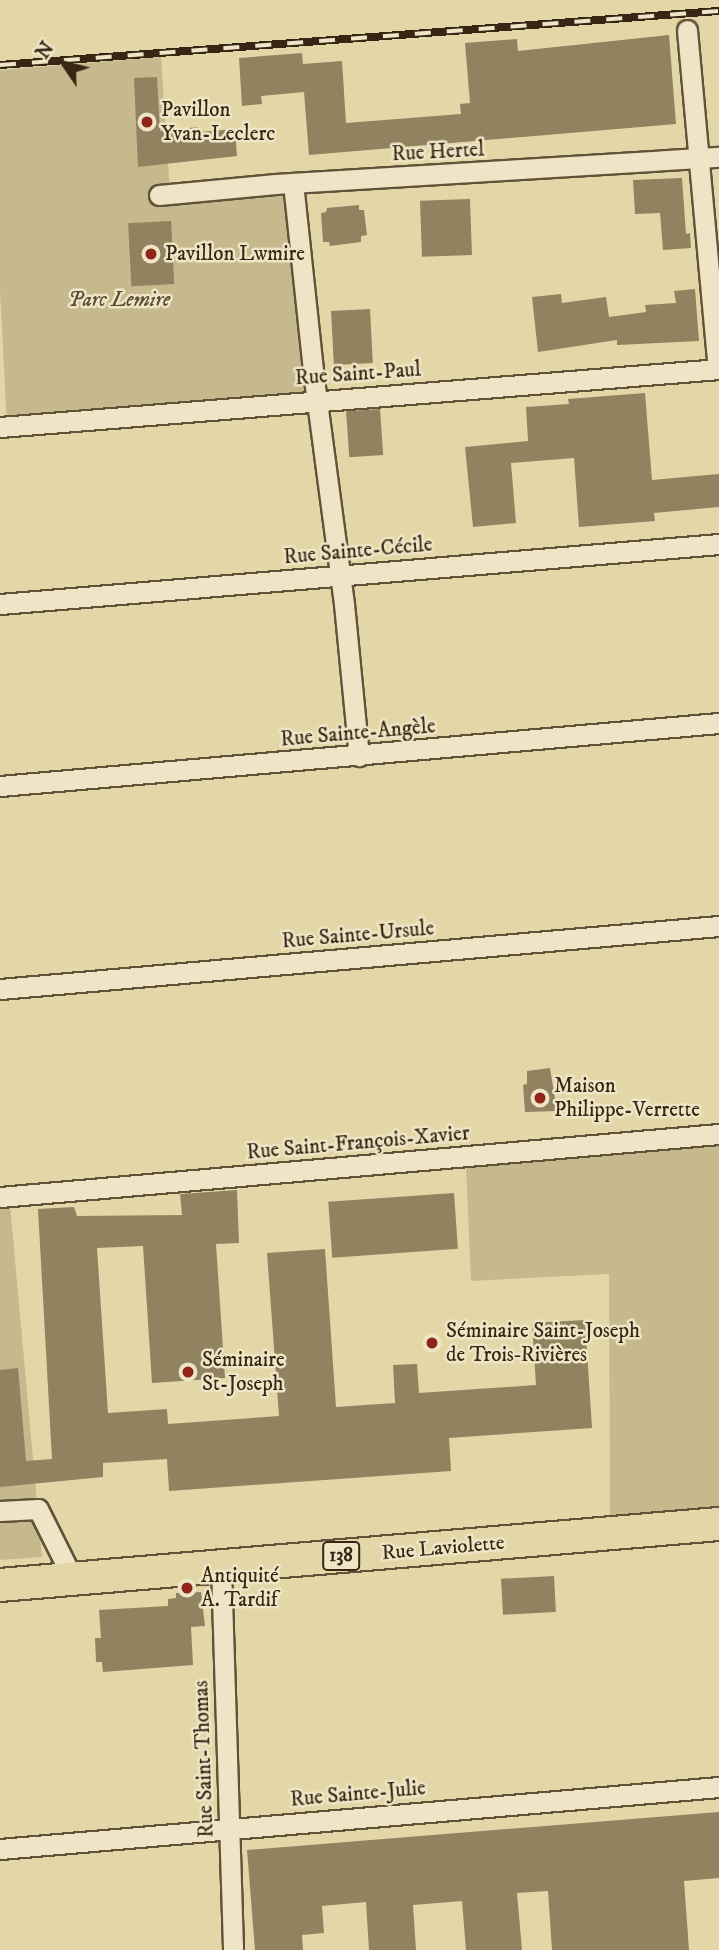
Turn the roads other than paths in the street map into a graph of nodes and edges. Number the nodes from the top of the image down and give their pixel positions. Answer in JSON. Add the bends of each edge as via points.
{"nodes":[{"id":1,"x":687,"y":30,"type":"dead end"},
{"id":2,"x":719,"y":157,"type":"edge"},
{"id":3,"x":698,"y":158,"type":"junction"},
{"id":4,"x":293,"y":183,"type":"junction"},
{"id":5,"x":159,"y":195,"type":"dead end"},
{"id":6,"x":719,"y":369,"type":"edge"},
{"id":7,"x":316,"y":400,"type":"junction"},
{"id":8,"x":0,"y":427,"type":"edge"},
{"id":9,"x":719,"y":544,"type":"edge"},
{"id":10,"x":340,"y":575,"type":"junction"},
{"id":11,"x":0,"y":604,"type":"edge"},
{"id":12,"x":719,"y":723,"type":"edge"},
{"id":13,"x":359,"y":756,"type":"junction"},
{"id":14,"x":0,"y":786,"type":"edge"},
{"id":15,"x":719,"y":926,"type":"edge"},
{"id":16,"x":0,"y":989,"type":"edge"},
{"id":17,"x":719,"y":1134,"type":"edge"},
{"id":18,"x":0,"y":1197,"type":"edge"},
{"id":19,"x":0,"y":1511,"type":"edge"},
{"id":20,"x":719,"y":1524,"type":"edge"},
{"id":21,"x":221,"y":1566,"type":"junction"},
{"id":22,"x":73,"y":1579,"type":"junction"},
{"id":23,"x":0,"y":1586,"type":"edge"},
{"id":24,"x":719,"y":1787,"type":"edge"},
{"id":25,"x":229,"y":1829,"type":"junction"},
{"id":26,"x":0,"y":1849,"type":"edge"},
{"id":27,"x":233,"y":1950,"type":"edge"}],
"edges":[{"from":1,"to":3,"type":"street"},
{"from":2,"to":3,"type":"street","name":"Rue Hertel"},
{"from":3,"to":4,"type":"street","name":"Rue Hertel"},
{"from":3,"to":6,"type":"street"},
{"from":4,"to":5,"type":"street","name":"Rue Hertel"},
{"from":4,"to":7,"type":"street"},
{"from":6,"to":7,"type":"street","name":"Rue Saint-Paul"},
{"from":7,"to":8,"type":"street","name":"Rue Saint-Paul"},
{"from":7,"to":10,"type":"street"},
{"from":9,"to":10,"type":"street","name":"Rue Sainte-Cécile"},
{"from":10,"to":11,"type":"street","name":"Rue Sainte-Cécile"},
{"from":10,"to":13,"type":"street"},
{"from":12,"to":13,"type":"street","name":"Rue Sainte-Angèle"},
{"from":13,"to":14,"type":"street","name":"Rue Sainte-Angèle"},
{"from":15,"to":16,"type":"street","name":"Rue Sainte-Ursule"},
{"from":17,"to":18,"type":"street","name":"Rue Saint-François-Xavier"},
{"from":19,"to":22,"type":"street","via":[[38,1509]]},
{"from":20,"to":21,"type":"main road","name":"Rue Laviolette","number":"138"},
{"from":21,"to":22,"type":"main road","name":"Rue Laviolette","number":"138"},
{"from":21,"to":25,"type":"street","name":"Rue Saint-Thomas"},
{"from":22,"to":23,"type":"main road","name":"Rue Laviolette","number":"138"},
{"from":24,"to":25,"type":"street","name":"Rue Sainte-Julie"},
{"from":25,"to":26,"type":"street","name":"Rue Sainte-Julie"},
{"from":25,"to":27,"type":"street","name":"Rue Saint-Thomas"}]}
